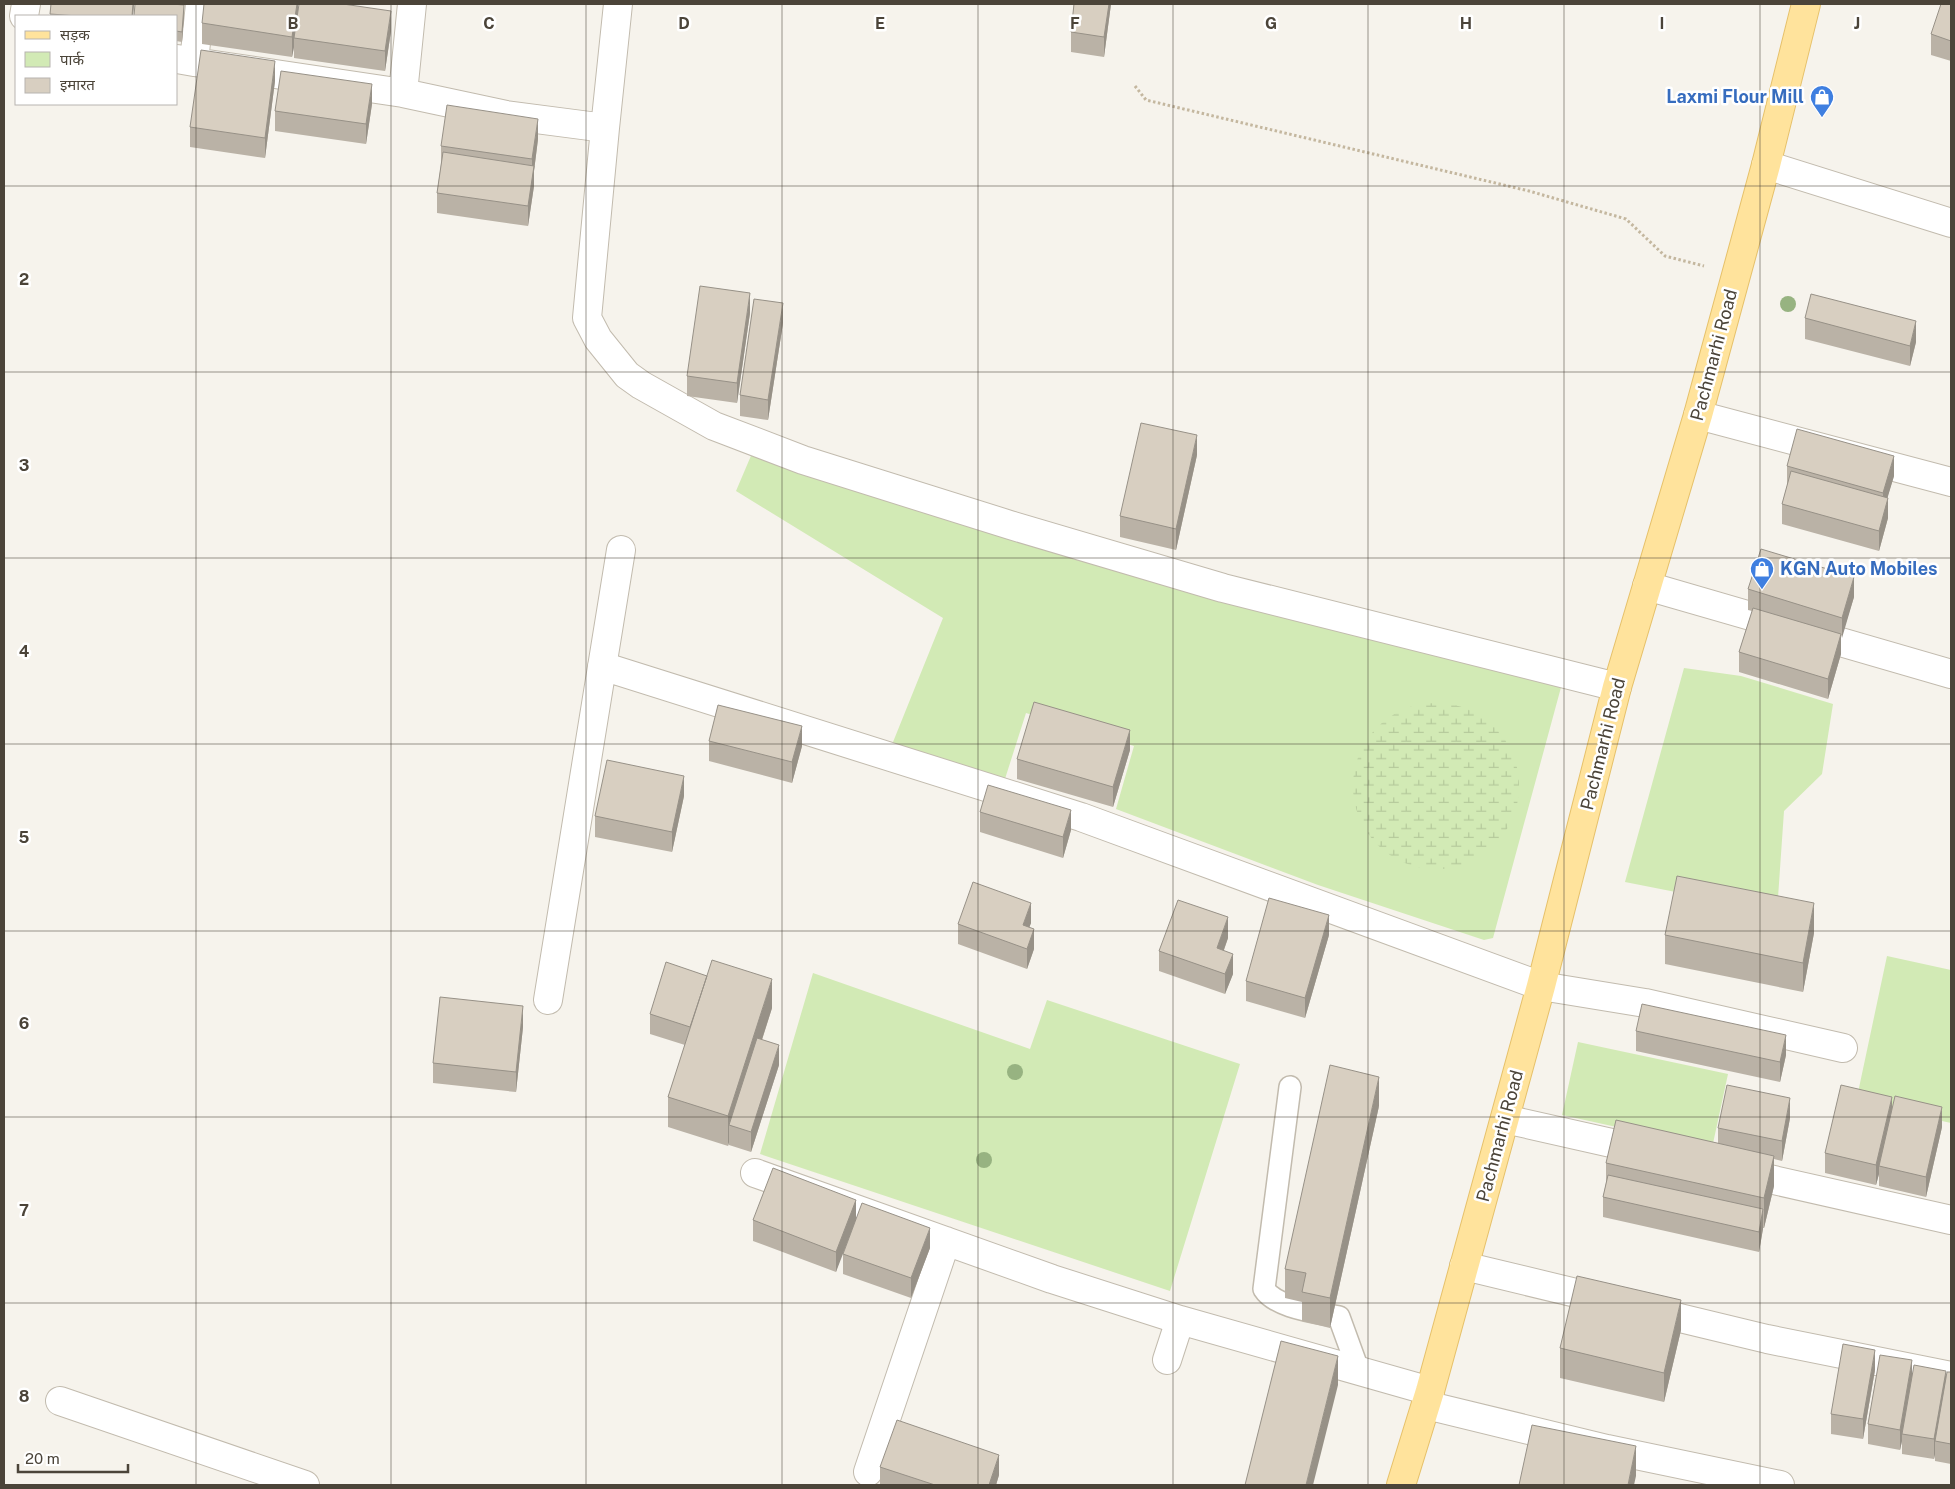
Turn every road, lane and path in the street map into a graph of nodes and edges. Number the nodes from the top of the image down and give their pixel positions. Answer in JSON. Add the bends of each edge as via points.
{"nodes":[{"id":1,"x":200,"y":4,"type":"edge"},
{"id":2,"x":412,"y":4,"type":"edge"},
{"id":3,"x":618,"y":4,"type":"edge"},
{"id":4,"x":1806,"y":4,"type":"edge"},
{"id":5,"x":185,"y":60,"type":"edge"},
{"id":6,"x":1136,"y":86,"type":"dead end"},
{"id":7,"x":403,"y":93,"type":"junction"},
{"id":8,"x":605,"y":128,"type":"junction"},
{"id":9,"x":1766,"y":165,"type":"junction"},
{"id":10,"x":1951,"y":223,"type":"edge"},
{"id":11,"x":1736,"y":275,"type":"junction"},
{"id":12,"x":1698,"y":415,"type":"junction"},
{"id":13,"x":1951,"y":482,"type":"edge"},
{"id":14,"x":621,"y":550,"type":"dead end"},
{"id":15,"x":1646,"y":586,"type":"junction"},
{"id":16,"x":602,"y":666,"type":"junction"},
{"id":17,"x":1951,"y":674,"type":"edge"},
{"id":18,"x":1617,"y":687,"type":"junction"},
{"id":19,"x":1542,"y":986,"type":"junction"},
{"id":20,"x":548,"y":1000,"type":"dead end"},
{"id":21,"x":1843,"y":1048,"type":"dead end"},
{"id":22,"x":1290,"y":1087,"type":"dead end"},
{"id":23,"x":1505,"y":1119,"type":"junction"},
{"id":24,"x":1670,"y":1156,"type":"edge"},
{"id":25,"x":1718,"y":1168,"type":"edge"},
{"id":26,"x":755,"y":1173,"type":"dead end"},
{"id":27,"x":1951,"y":1220,"type":"edge"},
{"id":28,"x":946,"y":1241,"type":"junction"},
{"id":29,"x":1464,"y":1266,"type":"junction"},
{"id":30,"x":1180,"y":1320,"type":"junction"},
{"id":31,"x":1167,"y":1360,"type":"dead end"},
{"id":32,"x":1359,"y":1372,"type":"junction"},
{"id":33,"x":1951,"y":1376,"type":"edge"},
{"id":34,"x":1428,"y":1398,"type":"junction"},
{"id":35,"x":60,"y":1400,"type":"dead end"},
{"id":36,"x":868,"y":1472,"type":"dead end"},
{"id":37,"x":305,"y":1485,"type":"edge"},
{"id":38,"x":1401,"y":1485,"type":"edge"},
{"id":39,"x":1780,"y":1485,"type":"edge"}],
"edges":[{"from":1,"to":5,"type":"street"},
{"from":2,"to":7,"type":"street"},
{"from":3,"to":8,"type":"street"},
{"from":4,"to":9,"type":"main road","name":"Pachmarhi Road"},
{"from":5,"to":7,"type":"street"},
{"from":6,"to":11,"type":"path","via":[[1146,100],[1529,191],[1626,219],[1664,256]]},
{"from":7,"to":8,"type":"street","via":[[506,115]]},
{"from":8,"to":18,"type":"street","via":[[587,318],[598,339],[627,375],[706,422],[803,460],[1223,588]]},
{"from":9,"to":10,"type":"street"},
{"from":9,"to":11,"type":"main road","name":"Pachmarhi Road"},
{"from":11,"to":12,"type":"main road","name":"Pachmarhi Road"},
{"from":12,"to":13,"type":"street"},
{"from":12,"to":15,"type":"main road","name":"Pachmarhi Road"},
{"from":14,"to":16,"type":"street"},
{"from":15,"to":17,"type":"street"},
{"from":15,"to":18,"type":"main road","name":"Pachmarhi Road"},
{"from":16,"to":19,"type":"street","via":[[1081,817]]},
{"from":16,"to":20,"type":"street"},
{"from":18,"to":19,"type":"main road","name":"Pachmarhi Road"},
{"from":19,"to":21,"type":"street","via":[[1646,1003]]},
{"from":19,"to":23,"type":"main road","name":"Pachmarhi Road"},
{"from":22,"to":32,"type":"lane","via":[[1264,1289],[1278,1302],[1339,1317]]},
{"from":23,"to":24,"type":"street"},
{"from":23,"to":29,"type":"main road","name":"Pachmarhi Road"},
{"from":25,"to":27,"type":"street"},
{"from":26,"to":28,"type":"street"},
{"from":28,"to":30,"type":"street"},
{"from":28,"to":36,"type":"street"},
{"from":29,"to":33,"type":"street","via":[[1767,1339]]},
{"from":29,"to":34,"type":"main road","name":"Pachmarhi Road"},
{"from":30,"to":31,"type":"street"},
{"from":30,"to":32,"type":"street"},
{"from":32,"to":34,"type":"street"},
{"from":34,"to":38,"type":"main road","name":"Pachmarhi Road"},
{"from":34,"to":39,"type":"street","via":[[1606,1449]]},
{"from":35,"to":37,"type":"street"}]}
